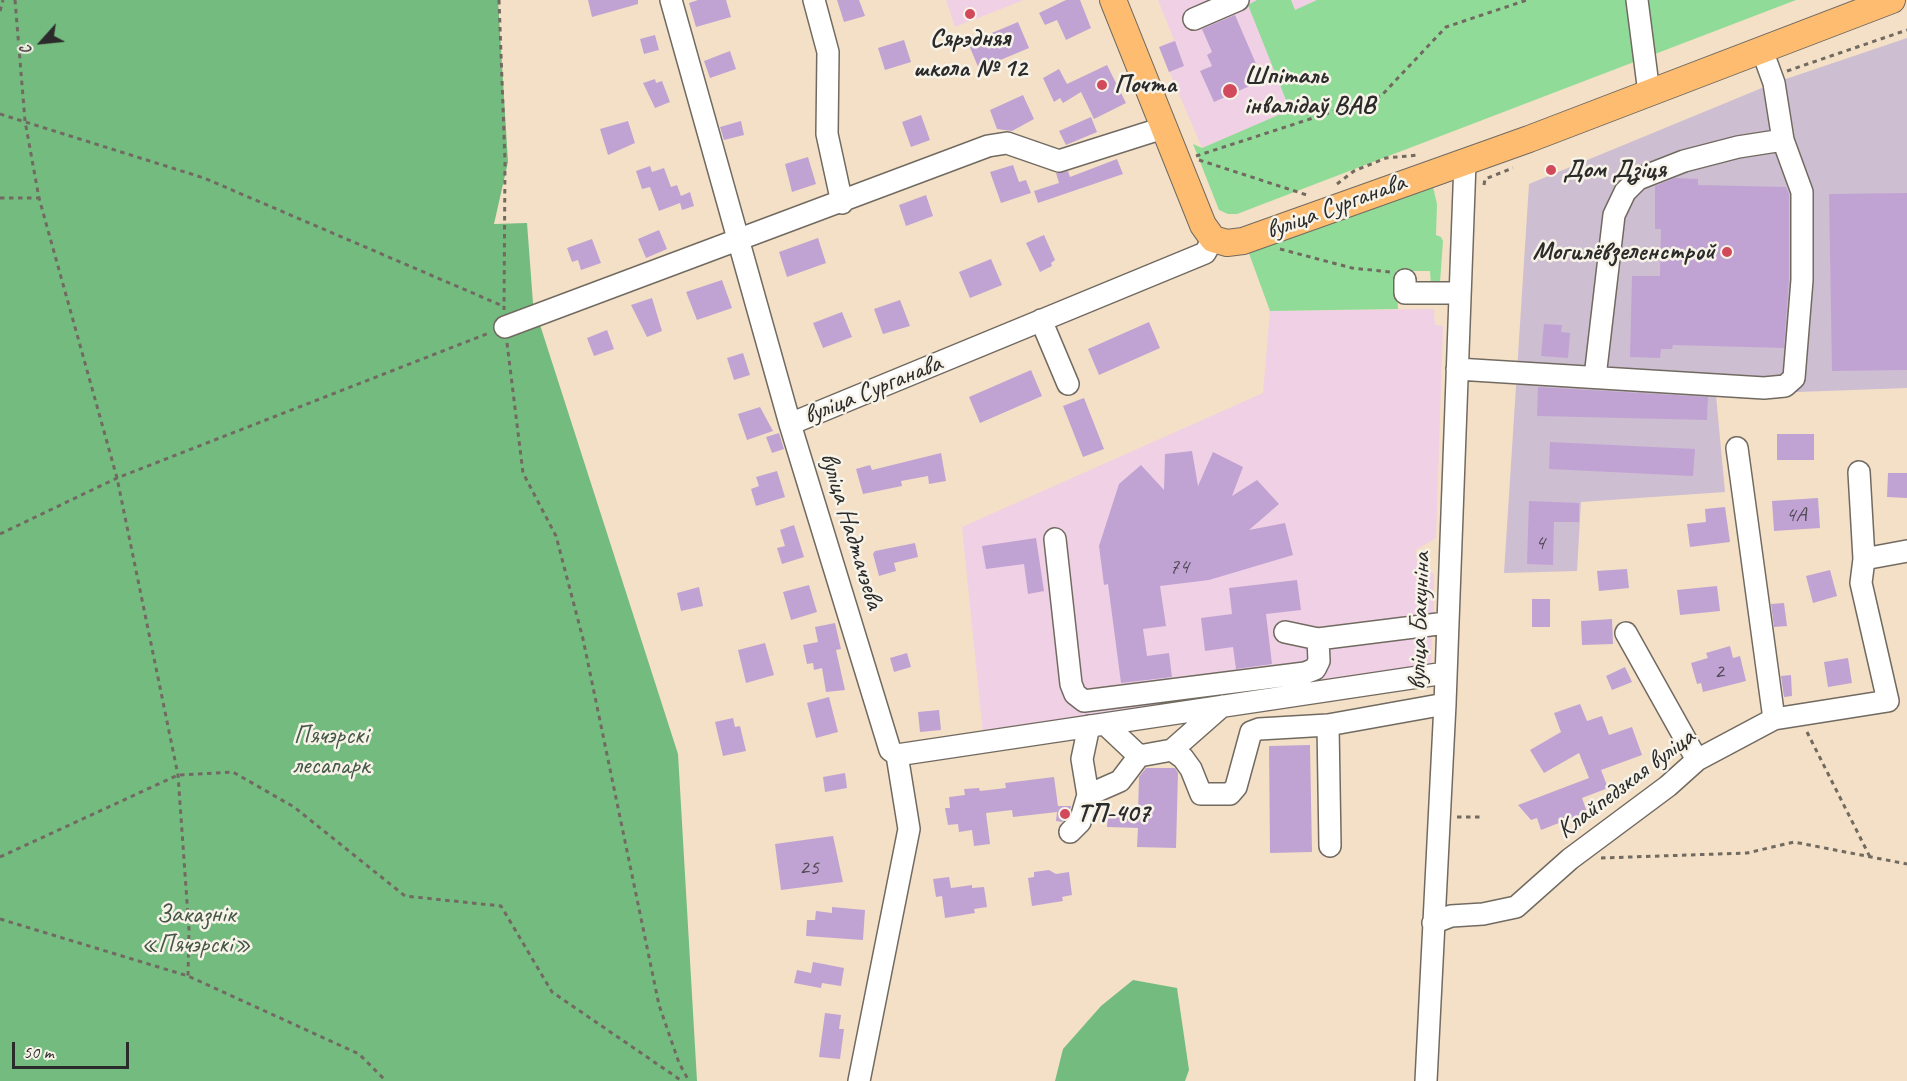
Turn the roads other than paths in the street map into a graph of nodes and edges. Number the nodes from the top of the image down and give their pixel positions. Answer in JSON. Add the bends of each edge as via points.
{"nodes":[{"id":1,"x":671,"y":0,"type":"edge"},
{"id":2,"x":814,"y":0,"type":"edge"},
{"id":3,"x":1113,"y":0,"type":"edge"},
{"id":4,"x":1637,"y":0,"type":"edge"},
{"id":5,"x":1892,"y":0,"type":"edge"},
{"id":6,"x":1235,"y":1,"type":"edge"},
{"id":7,"x":1194,"y":19,"type":"dead end"},
{"id":8,"x":1762,"y":50,"type":"junction"},
{"id":9,"x":1649,"y":93,"type":"junction"},
{"id":10,"x":1164,"y":128,"type":"junction"},
{"id":11,"x":1783,"y":140,"type":"junction"},
{"id":12,"x":1465,"y":162,"type":"junction"},
{"id":13,"x":842,"y":203,"type":"junction"},
{"id":14,"x":1213,"y":239,"type":"junction"},
{"id":15,"x":739,"y":240,"type":"junction"},
{"id":16,"x":1405,"y":280,"type":"road end"},
{"id":17,"x":1460,"y":293,"type":"junction"},
{"id":18,"x":1041,"y":320,"type":"junction"},
{"id":19,"x":505,"y":327,"type":"road end"},
{"id":20,"x":1457,"y":369,"type":"junction"},
{"id":21,"x":1595,"y":377,"type":"junction"},
{"id":22,"x":1068,"y":384,"type":"dead end"},
{"id":23,"x":790,"y":424,"type":"junction"},
{"id":24,"x":1737,"y":448,"type":"dead end"},
{"id":25,"x":1859,"y":472,"type":"dead end"},
{"id":26,"x":1055,"y":538,"type":"dead end"},
{"id":27,"x":1907,"y":551,"type":"edge"},
{"id":28,"x":1864,"y":559,"type":"junction"},
{"id":29,"x":1446,"y":623,"type":"junction"},
{"id":30,"x":1285,"y":632,"type":"dead end"},
{"id":31,"x":1626,"y":633,"type":"dead end"},
{"id":32,"x":1318,"y":639,"type":"junction"},
{"id":33,"x":1445,"y":673,"type":"junction"},
{"id":34,"x":1445,"y":704,"type":"junction"},
{"id":35,"x":1222,"y":706,"type":"junction"},
{"id":36,"x":1774,"y":719,"type":"junction"},
{"id":37,"x":1097,"y":725,"type":"junction"},
{"id":38,"x":1328,"y":725,"type":"junction"},
{"id":39,"x":1172,"y":750,"type":"junction"},
{"id":40,"x":897,"y":755,"type":"junction"},
{"id":41,"x":1139,"y":756,"type":"junction"},
{"id":42,"x":1697,"y":760,"type":"junction"},
{"id":43,"x":1088,"y":795,"type":"junction"},
{"id":44,"x":1070,"y":832,"type":"dead end"},
{"id":45,"x":1330,"y":846,"type":"dead end"},
{"id":46,"x":1433,"y":923,"type":"junction"},
{"id":47,"x":859,"y":1081,"type":"edge"},
{"id":48,"x":1426,"y":1081,"type":"edge"}],
"edges":[{"from":1,"to":15,"type":"street","name":"вуліца Надтачэева"},
{"from":2,"to":13,"type":"street","via":[[828,52],[828,134]]},
{"from":3,"to":10,"type":"main road"},
{"from":4,"to":9,"type":"street"},
{"from":5,"to":8,"type":"main road","name":"вуліца Сурганава"},
{"from":6,"to":7,"type":"street"},
{"from":8,"to":9,"type":"main road","name":"вуліца Сурганава"},
{"from":8,"to":11,"type":"street","via":[[1774,83]]},
{"from":9,"to":12,"type":"main road","name":"вуліца Сурганава"},
{"from":10,"to":13,"type":"street","via":[[1059,161],[1007,143],[988,146]]},
{"from":10,"to":14,"type":"main road","via":[[1203,225]]},
{"from":11,"to":21,"type":"street","via":[[1684,161],[1638,179],[1625,192],[1614,215]]},
{"from":11,"to":21,"type":"street","via":[[1802,192],[1802,280],[1794,378],[1785,386],[1764,388]]},
{"from":12,"to":14,"type":"main road","name":"вуліца Сурганава","via":[[1243,241],[1227,243]]},
{"from":12,"to":17,"type":"street","name":"вуліца Бакуніна"},
{"from":13,"to":15,"type":"street"},
{"from":14,"to":18,"type":"street","name":"вуліца Сурганава","via":[[1205,253]]},
{"from":15,"to":19,"type":"street"},
{"from":15,"to":23,"type":"street","name":"вуліца Надтачэева"},
{"from":16,"to":17,"type":"street","via":[[1405,293]]},
{"from":17,"to":20,"type":"street","name":"вуліца Бакуніна"},
{"from":18,"to":22,"type":"street"},
{"from":18,"to":23,"type":"street","name":"вуліца Сурганава"},
{"from":20,"to":21,"type":"street"},
{"from":20,"to":29,"type":"street","name":"вуліца Бакуніна"},
{"from":23,"to":40,"type":"street","name":"вуліца Надтачэева","via":[[890,750]]},
{"from":24,"to":36,"type":"street"},
{"from":25,"to":28,"type":"street"},
{"from":26,"to":32,"type":"street","via":[[1071,684],[1084,701],[1305,673],[1315,669],[1319,661]]},
{"from":27,"to":28,"type":"street"},
{"from":28,"to":36,"type":"street","name":"Клайпедзкая вуліца","via":[[1861,583],[1888,702]]},
{"from":29,"to":32,"type":"street"},
{"from":29,"to":33,"type":"street","name":"вуліца Бакуніна"},
{"from":30,"to":32,"type":"street"},
{"from":31,"to":42,"type":"street"},
{"from":33,"to":34,"type":"street","name":"вуліца Бакуніна"},
{"from":33,"to":35,"type":"street"},
{"from":34,"to":38,"type":"street"},
{"from":34,"to":46,"type":"street","name":"вуліца Бакуніна"},
{"from":35,"to":37,"type":"street"},
{"from":35,"to":39,"type":"street"},
{"from":36,"to":42,"type":"street","name":"Клайпедзкая вуліца"},
{"from":37,"to":40,"type":"street"},
{"from":37,"to":41,"type":"street"},
{"from":37,"to":43,"type":"street","via":[[1082,759]]},
{"from":38,"to":39,"type":"street","via":[[1251,732],[1236,787],[1230,794],[1201,794],[1191,769]]},
{"from":38,"to":45,"type":"street"},
{"from":39,"to":41,"type":"street"},
{"from":40,"to":47,"type":"street","name":"вуліца Надтачэева","via":[[909,829]]},
{"from":41,"to":43,"type":"street","via":[[1120,781]]},
{"from":42,"to":46,"type":"street","name":"Клайпедзкая вуліца","via":[[1570,859],[1516,907],[1451,916]]},
{"from":43,"to":44,"type":"street","via":[[1080,822]]},
{"from":46,"to":48,"type":"street","name":"вуліца Бакуніна"}]}
